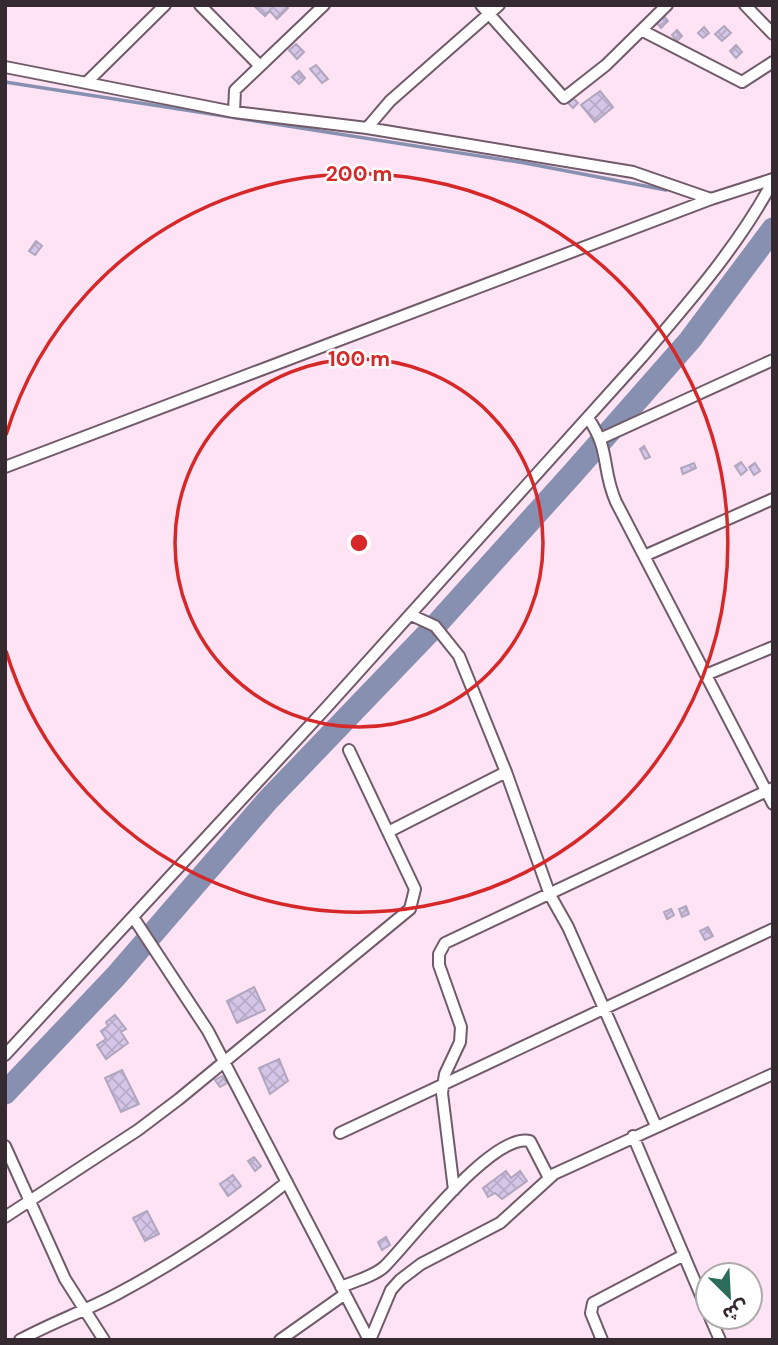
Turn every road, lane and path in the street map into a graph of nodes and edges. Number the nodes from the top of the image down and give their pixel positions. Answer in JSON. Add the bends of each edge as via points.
{"nodes":[{"id":1,"x":164,"y":5,"type":"edge"},
{"id":2,"x":200,"y":5,"type":"edge"},
{"id":3,"x":324,"y":5,"type":"edge"},
{"id":4,"x":499,"y":5,"type":"edge"},
{"id":5,"x":667,"y":5,"type":"edge"},
{"id":6,"x":745,"y":5,"type":"edge"},
{"id":7,"x":485,"y":10,"type":"edge"},
{"id":8,"x":643,"y":31,"type":"junction"},
{"id":9,"x":773,"y":34,"type":"edge"},
{"id":10,"x":773,"y":62,"type":"edge"},
{"id":11,"x":259,"y":65,"type":"junction"},
{"id":12,"x":5,"y":67,"type":"edge"},
{"id":13,"x":88,"y":81,"type":"junction"},
{"id":14,"x":234,"y":112,"type":"junction"},
{"id":15,"x":367,"y":128,"type":"junction"},
{"id":16,"x":773,"y":180,"type":"edge"},
{"id":17,"x":711,"y":199,"type":"junction"},
{"id":18,"x":773,"y":360,"type":"edge"},
{"id":19,"x":587,"y":418,"type":"junction"},
{"id":20,"x":602,"y":438,"type":"junction"},
{"id":21,"x":5,"y":467,"type":"edge"},
{"id":22,"x":773,"y":499,"type":"edge"},
{"id":23,"x":644,"y":555,"type":"junction"},
{"id":24,"x":411,"y":615,"type":"junction"},
{"id":25,"x":773,"y":647,"type":"edge"},
{"id":26,"x":708,"y":674,"type":"junction"},
{"id":27,"x":349,"y":750,"type":"dead end"},
{"id":28,"x":506,"y":772,"type":"junction"},
{"id":29,"x":770,"y":789,"type":"edge"},
{"id":30,"x":773,"y":804,"type":"edge"},
{"id":31,"x":388,"y":832,"type":"junction"},
{"id":32,"x":550,"y":895,"type":"junction"},
{"id":33,"x":133,"y":917,"type":"junction"},
{"id":34,"x":773,"y":929,"type":"edge"},
{"id":35,"x":604,"y":1007,"type":"junction"},
{"id":36,"x":5,"y":1055,"type":"edge"},
{"id":37,"x":224,"y":1062,"type":"junction"},
{"id":38,"x":773,"y":1074,"type":"edge"},
{"id":39,"x":443,"y":1085,"type":"junction"},
{"id":40,"x":656,"y":1126,"type":"junction"},
{"id":41,"x":340,"y":1133,"type":"dead end"},
{"id":42,"x":634,"y":1136,"type":"junction"},
{"id":43,"x":5,"y":1146,"type":"edge"},
{"id":44,"x":549,"y":1178,"type":"junction"},
{"id":45,"x":286,"y":1182,"type":"junction"},
{"id":46,"x":454,"y":1190,"type":"junction"},
{"id":47,"x":31,"y":1201,"type":"junction"},
{"id":48,"x":5,"y":1217,"type":"edge"},
{"id":49,"x":684,"y":1255,"type":"junction"},
{"id":50,"x":694,"y":1279,"type":"edge"},
{"id":51,"x":343,"y":1290,"type":"junction"},
{"id":52,"x":82,"y":1311,"type":"junction"},
{"id":53,"x":19,"y":1340,"type":"edge"},
{"id":54,"x":104,"y":1340,"type":"edge"},
{"id":55,"x":280,"y":1340,"type":"edge"},
{"id":56,"x":370,"y":1340,"type":"edge"},
{"id":57,"x":602,"y":1340,"type":"edge"}],
"edges":[{"from":1,"to":13,"type":"street"},
{"from":2,"to":11,"type":"street"},
{"from":3,"to":11,"type":"street"},
{"from":4,"to":7,"type":"street"},
{"from":5,"to":8,"type":"street"},
{"from":6,"to":9,"type":"street"},
{"from":7,"to":8,"type":"street","via":[[564,98]]},
{"from":7,"to":15,"type":"street"},
{"from":8,"to":10,"type":"street","via":[[742,82]]},
{"from":11,"to":14,"type":"street","via":[[234,90]]},
{"from":12,"to":13,"type":"street"},
{"from":13,"to":14,"type":"street"},
{"from":14,"to":15,"type":"street"},
{"from":15,"to":17,"type":"street","via":[[633,173]]},
{"from":16,"to":17,"type":"street"},
{"from":16,"to":19,"type":"street","via":[[747,224],[690,300]]},
{"from":17,"to":21,"type":"street"},
{"from":18,"to":20,"type":"street"},
{"from":19,"to":20,"type":"street"},
{"from":19,"to":24,"type":"street"},
{"from":20,"to":23,"type":"street","via":[[608,482]]},
{"from":22,"to":23,"type":"street"},
{"from":23,"to":26,"type":"street"},
{"from":24,"to":28,"type":"street","via":[[435,626],[459,656]]},
{"from":24,"to":33,"type":"street"},
{"from":25,"to":26,"type":"street"},
{"from":26,"to":29,"type":"street"},
{"from":27,"to":31,"type":"street"},
{"from":28,"to":31,"type":"street"},
{"from":28,"to":32,"type":"street"},
{"from":29,"to":30,"type":"street"},
{"from":29,"to":32,"type":"street"},
{"from":31,"to":37,"type":"street","via":[[415,889],[410,909]]},
{"from":32,"to":35,"type":"street"},
{"from":32,"to":39,"type":"street","via":[[445,943],[441,949],[439,965],[461,1034]]},
{"from":33,"to":36,"type":"street"},
{"from":33,"to":37,"type":"street"},
{"from":34,"to":35,"type":"street"},
{"from":35,"to":39,"type":"street"},
{"from":35,"to":40,"type":"street"},
{"from":37,"to":45,"type":"street"},
{"from":37,"to":47,"type":"street","via":[[138,1130]]},
{"from":38,"to":40,"type":"street"},
{"from":39,"to":41,"type":"street"},
{"from":39,"to":46,"type":"street"},
{"from":40,"to":42,"type":"street"},
{"from":42,"to":44,"type":"street"},
{"from":42,"to":49,"type":"street"},
{"from":43,"to":47,"type":"street"},
{"from":44,"to":46,"type":"street","via":[[534,1144],[523,1139],[489,1157]]},
{"from":44,"to":56,"type":"street","via":[[500,1223],[421,1264],[400,1280],[391,1290]]},
{"from":45,"to":51,"type":"street"},
{"from":45,"to":52,"type":"street","via":[[195,1249]]},
{"from":46,"to":51,"type":"street","via":[[384,1267]]},
{"from":47,"to":48,"type":"street"},
{"from":47,"to":52,"type":"street"},
{"from":49,"to":50,"type":"street"},
{"from":49,"to":57,"type":"street","via":[[593,1303],[591,1313]]},
{"from":51,"to":55,"type":"street"},
{"from":51,"to":56,"type":"street"},
{"from":52,"to":53,"type":"street"},
{"from":52,"to":54,"type":"street"}]}
